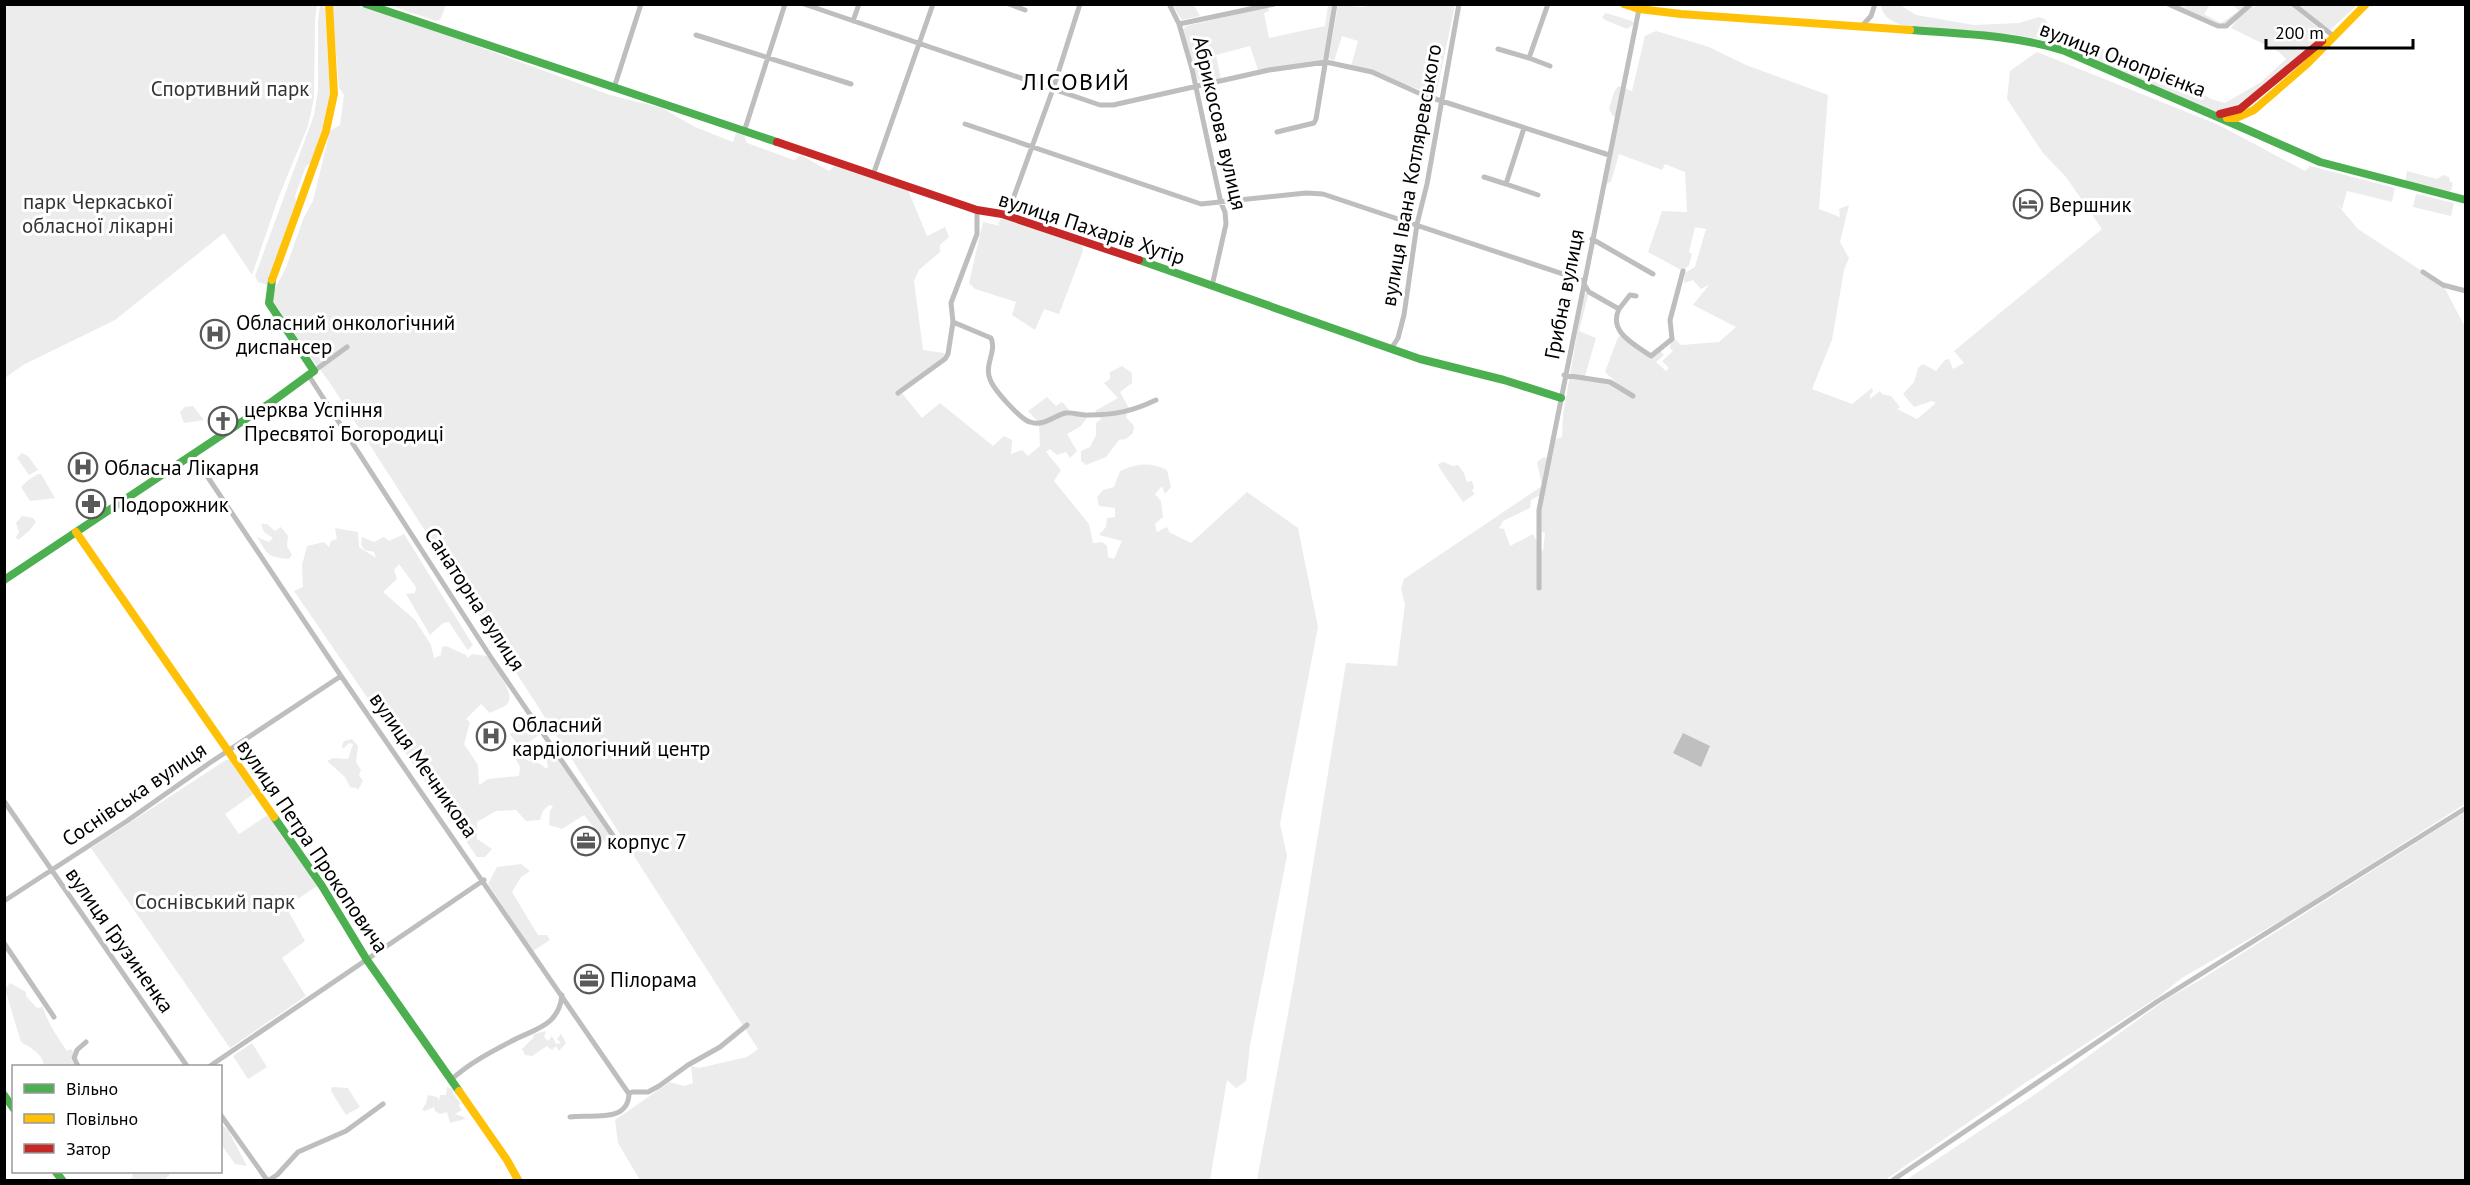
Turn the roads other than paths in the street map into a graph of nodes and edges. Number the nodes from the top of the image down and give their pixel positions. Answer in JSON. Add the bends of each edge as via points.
{"nodes":[{"id":1,"x":328,"y":4,"type":"edge"},
{"id":2,"x":366,"y":4,"type":"edge"},
{"id":3,"x":641,"y":4,"type":"edge"},
{"id":4,"x":785,"y":4,"type":"edge"},
{"id":5,"x":804,"y":4,"type":"edge"},
{"id":6,"x":859,"y":4,"type":"edge"},
{"id":7,"x":933,"y":4,"type":"edge"},
{"id":8,"x":1009,"y":4,"type":"edge"},
{"id":9,"x":1080,"y":4,"type":"edge"},
{"id":10,"x":1169,"y":4,"type":"edge"},
{"id":11,"x":1274,"y":4,"type":"edge"},
{"id":12,"x":1335,"y":4,"type":"edge"},
{"id":13,"x":1459,"y":4,"type":"edge"},
{"id":14,"x":1548,"y":4,"type":"edge"},
{"id":15,"x":1624,"y":4,"type":"edge"},
{"id":16,"x":1875,"y":4,"type":"edge"},
{"id":17,"x":2168,"y":4,"type":"edge"},
{"id":18,"x":2252,"y":4,"type":"edge"},
{"id":19,"x":2293,"y":4,"type":"edge"},
{"id":20,"x":2366,"y":4,"type":"edge"},
{"id":21,"x":1639,"y":9,"type":"junction"},
{"id":22,"x":1025,"y":10,"type":"dead end"},
{"id":23,"x":853,"y":21,"type":"junction"},
{"id":24,"x":1179,"y":24,"type":"junction"},
{"id":25,"x":1862,"y":26,"type":"junction"},
{"id":26,"x":2342,"y":27,"type":"junction"},
{"id":27,"x":2331,"y":34,"type":"junction"},
{"id":28,"x":696,"y":35,"type":"dead end"},
{"id":29,"x":919,"y":44,"type":"junction"},
{"id":30,"x":1498,"y":49,"type":"dead end"},
{"id":31,"x":769,"y":57,"type":"junction"},
{"id":32,"x":1529,"y":58,"type":"junction"},
{"id":33,"x":1326,"y":62,"type":"junction"},
{"id":34,"x":1550,"y":66,"type":"dead end"},
{"id":35,"x":851,"y":84,"type":"dead end"},
{"id":36,"x":1195,"y":87,"type":"junction"},
{"id":37,"x":614,"y":89,"type":"junction"},
{"id":38,"x":1053,"y":89,"type":"junction"},
{"id":39,"x":1441,"y":99,"type":"junction"},
{"id":40,"x":2254,"y":111,"type":"junction"},
{"id":41,"x":2214,"y":114,"type":"junction"},
{"id":42,"x":965,"y":124,"type":"dead end"},
{"id":43,"x":1524,"y":128,"type":"junction"},
{"id":44,"x":2250,"y":131,"type":"junction"},
{"id":45,"x":744,"y":132,"type":"junction"},
{"id":46,"x":1277,"y":132,"type":"dead end"},
{"id":47,"x":1033,"y":147,"type":"junction"},
{"id":48,"x":1609,"y":154,"type":"junction"},
{"id":49,"x":873,"y":175,"type":"junction"},
{"id":50,"x":1484,"y":177,"type":"dead end"},
{"id":51,"x":1506,"y":184,"type":"junction"},
{"id":52,"x":1538,"y":195,"type":"dead end"},
{"id":53,"x":2466,"y":200,"type":"edge"},
{"id":54,"x":1221,"y":203,"type":"junction"},
{"id":55,"x":977,"y":210,"type":"junction"},
{"id":56,"x":1002,"y":214,"type":"junction"},
{"id":57,"x":1417,"y":224,"type":"junction"},
{"id":58,"x":1592,"y":239,"type":"junction"},
{"id":59,"x":1683,"y":271,"type":"dead end"},
{"id":60,"x":2423,"y":272,"type":"dead end"},
{"id":61,"x":1653,"y":274,"type":"dead end"},
{"id":62,"x":1584,"y":282,"type":"junction"},
{"id":63,"x":1212,"y":286,"type":"junction"},
{"id":64,"x":2466,"y":291,"type":"edge"},
{"id":65,"x":1588,"y":292,"type":"junction"},
{"id":66,"x":1581,"y":295,"type":"junction"},
{"id":67,"x":1636,"y":296,"type":"dead end"},
{"id":68,"x":1619,"y":309,"type":"junction"},
{"id":69,"x":953,"y":322,"type":"junction"},
{"id":70,"x":347,"y":347,"type":"dead end"},
{"id":71,"x":1391,"y":349,"type":"junction"},
{"id":72,"x":311,"y":373,"type":"junction"},
{"id":73,"x":1564,"y":375,"type":"junction"},
{"id":74,"x":898,"y":393,"type":"dead end"},
{"id":75,"x":1633,"y":396,"type":"dead end"},
{"id":76,"x":1561,"y":398,"type":"junction"},
{"id":77,"x":1156,"y":400,"type":"dead end"},
{"id":78,"x":193,"y":455,"type":"junction"},
{"id":79,"x":76,"y":532,"type":"junction"},
{"id":80,"x":4,"y":580,"type":"edge"},
{"id":81,"x":1539,"y":588,"type":"dead end"},
{"id":82,"x":341,"y":676,"type":"junction"},
{"id":83,"x":228,"y":751,"type":"junction"},
{"id":84,"x":4,"y":801,"type":"edge"},
{"id":85,"x":2466,"y":808,"type":"edge"},
{"id":86,"x":616,"y":840,"type":"dead end"},
{"id":87,"x":51,"y":870,"type":"junction"},
{"id":88,"x":484,"y":880,"type":"junction"},
{"id":89,"x":4,"y":901,"type":"edge"},
{"id":90,"x":4,"y":943,"type":"edge"},
{"id":91,"x":367,"y":960,"type":"junction"},
{"id":92,"x":562,"y":995,"type":"junction"},
{"id":93,"x":54,"y":1017,"type":"dead end"},
{"id":94,"x":747,"y":1025,"type":"dead end"},
{"id":95,"x":86,"y":1042,"type":"dead end"},
{"id":96,"x":78,"y":1065,"type":"edge"},
{"id":97,"x":187,"y":1065,"type":"edge"},
{"id":98,"x":211,"y":1065,"type":"edge"},
{"id":99,"x":451,"y":1080,"type":"junction"},
{"id":100,"x":629,"y":1094,"type":"junction"},
{"id":101,"x":383,"y":1104,"type":"dead end"},
{"id":102,"x":222,"y":1117,"type":"edge"},
{"id":103,"x":570,"y":1117,"type":"dead end"},
{"id":104,"x":268,"y":1180,"type":"edge"},
{"id":105,"x":519,"y":1180,"type":"edge"},
{"id":106,"x":1893,"y":1180,"type":"edge"}],
"edges":[{"from":1,"to":72,"type":"street","name":"Санаторна вулиця","via":[[332,107],[275,272],[269,303]]},
{"from":2,"to":37,"type":"street","name":"вулиця Пахарів Хутір"},
{"from":3,"to":37,"type":"street"},
{"from":4,"to":31,"type":"street"},
{"from":5,"to":23,"type":"street"},
{"from":6,"to":23,"type":"street"},
{"from":7,"to":29,"type":"street"},
{"from":8,"to":22,"type":"street"},
{"from":9,"to":38,"type":"street"},
{"from":10,"to":24,"type":"street","name":"Абрикосова вулиця"},
{"from":11,"to":24,"type":"street"},
{"from":12,"to":33,"type":"street"},
{"from":13,"to":39,"type":"street","name":"вулиця Івана Котляревського"},
{"from":14,"to":32,"type":"street"},
{"from":15,"to":21,"type":"street","name":"вулиця Онопрієнка"},
{"from":16,"to":25,"type":"street"},
{"from":17,"to":18,"type":"street","via":[[2218,26],[2226,26]]},
{"from":19,"to":27,"type":"street"},
{"from":20,"to":26,"type":"street"},
{"from":21,"to":25,"type":"street","name":"вулиця Онопрієнка"},
{"from":21,"to":48,"type":"street","name":"Грибна вулиця"},
{"from":23,"to":29,"type":"street"},
{"from":24,"to":36,"type":"street","name":"Абрикосова вулиця"},
{"from":25,"to":41,"type":"street","name":"вулиця Онопрієнка","via":[[2040,43]]},
{"from":26,"to":27,"type":"street"},
{"from":26,"to":40,"type":"street"},
{"from":27,"to":41,"type":"street","via":[[2240,109]]},
{"from":28,"to":31,"type":"street"},
{"from":29,"to":38,"type":"street"},
{"from":29,"to":49,"type":"street"},
{"from":30,"to":32,"type":"street"},
{"from":31,"to":35,"type":"street"},
{"from":31,"to":45,"type":"street"},
{"from":32,"to":34,"type":"street"},
{"from":33,"to":36,"type":"street"},
{"from":33,"to":39,"type":"street","via":[[1372,72]]},
{"from":33,"to":46,"type":"street","via":[[1314,123]]},
{"from":36,"to":38,"type":"street","via":[[1113,105],[1100,105]]},
{"from":36,"to":54,"type":"street","name":"Абрикосова вулиця"},
{"from":37,"to":45,"type":"street","name":"вулиця Пахарів Хутір"},
{"from":38,"to":47,"type":"street"},
{"from":39,"to":43,"type":"street"},
{"from":39,"to":57,"type":"street","name":"вулиця Івана Котляревського"},
{"from":40,"to":41,"type":"street","via":[[2229,119]]},
{"from":40,"to":44,"type":"street","via":[[2248,122]]},
{"from":41,"to":44,"type":"street","name":"вулиця Онопрієнка"},
{"from":42,"to":47,"type":"street"},
{"from":43,"to":48,"type":"street"},
{"from":43,"to":51,"type":"street"},
{"from":44,"to":53,"type":"street","name":"вулиця Онопрієнка","via":[[2320,162]]},
{"from":45,"to":49,"type":"street","name":"вулиця Пахарів Хутір"},
{"from":47,"to":54,"type":"street","via":[[1192,202]]},
{"from":47,"to":56,"type":"street","via":[[1009,210]]},
{"from":48,"to":58,"type":"street","name":"Грибна вулиця"},
{"from":49,"to":55,"type":"street","name":"вулиця Пахарів Хутір"},
{"from":50,"to":51,"type":"street"},
{"from":51,"to":52,"type":"street"},
{"from":54,"to":57,"type":"street","via":[[1320,193]]},
{"from":54,"to":63,"type":"street","name":"Абрикосова вулиця","via":[[1226,224]]},
{"from":55,"to":56,"type":"street","name":"вулиця Пахарів Хутір"},
{"from":55,"to":69,"type":"street","via":[[977,234],[951,303]]},
{"from":56,"to":63,"type":"street","name":"вулиця Пахарів Хутір"},
{"from":57,"to":62,"type":"street"},
{"from":57,"to":71,"type":"street","name":"вулиця Івана Котляревського","via":[[1404,315]]},
{"from":58,"to":61,"type":"street"},
{"from":58,"to":62,"type":"street","name":"Грибна вулиця"},
{"from":59,"to":68,"type":"street","via":[[1670,320],[1672,339],[1651,356],[1617,329]]},
{"from":60,"to":64,"type":"street","via":[[2443,285]]},
{"from":62,"to":65,"type":"street"},
{"from":62,"to":66,"type":"street","name":"Грибна вулиця"},
{"from":63,"to":71,"type":"street","name":"вулиця Пахарів Хутір"},
{"from":65,"to":66,"type":"street"},
{"from":65,"to":68,"type":"street"},
{"from":66,"to":73,"type":"street","name":"Грибна вулиця"},
{"from":67,"to":68,"type":"street","via":[[1629,296]]},
{"from":69,"to":74,"type":"street","via":[[945,359]]},
{"from":69,"to":77,"type":"street","via":[[991,338],[994,343],[987,370],[990,381],[1019,416],[1030,422],[1039,423],[1066,413],[1088,416],[1132,411]]},
{"from":70,"to":72,"type":"street"},
{"from":71,"to":76,"type":"street","name":"вулиця Пахарів Хутір"},
{"from":72,"to":78,"type":"street"},
{"from":72,"to":86,"type":"street","name":"Санаторна вулиця","via":[[492,659]]},
{"from":73,"to":75,"type":"street","via":[[1614,383]]},
{"from":73,"to":76,"type":"street","name":"Грибна вулиця"},
{"from":76,"to":81,"type":"street","name":"Грибна вулиця","via":[[1539,510]]},
{"from":78,"to":79,"type":"street"},
{"from":78,"to":82,"type":"street","name":"вулиця Мечникова"},
{"from":79,"to":80,"type":"street"},
{"from":79,"to":83,"type":"street","name":"вулиця Петра Прокоповича"},
{"from":82,"to":83,"type":"street","name":"Соснівська вулиця"},
{"from":82,"to":88,"type":"street","name":"вулиця Мечникова"},
{"from":83,"to":87,"type":"street","name":"Соснівська вулиця"},
{"from":83,"to":91,"type":"street","name":"вулиця Петра Прокоповича","via":[[322,886]]},
{"from":84,"to":87,"type":"street","name":"вулиця Грузиненка"},
{"from":85,"to":106,"type":"street","via":[[2158,1001]]},
{"from":87,"to":89,"type":"street","name":"Соснівська вулиця"},
{"from":87,"to":97,"type":"street","name":"вулиця Грузиненка"},
{"from":88,"to":91,"type":"street"},
{"from":88,"to":92,"type":"street","name":"вулиця Мечникова"},
{"from":90,"to":93,"type":"street"},
{"from":91,"to":98,"type":"street"},
{"from":91,"to":99,"type":"street","name":"вулиця Петра Прокоповича"},
{"from":92,"to":99,"type":"street","via":[[557,1014],[548,1024],[467,1066]]},
{"from":92,"to":100,"type":"street","name":"вулиця Мечникова"},
{"from":94,"to":100,"type":"street","via":[[659,1086]]},
{"from":95,"to":96,"type":"street","via":[[74,1058]]},
{"from":99,"to":105,"type":"street","name":"вулиця Петра Прокоповича"},
{"from":100,"to":103,"type":"street","via":[[623,1109],[610,1116]]},
{"from":101,"to":104,"type":"street","via":[[346,1131],[298,1152]]},
{"from":102,"to":104,"type":"street"}]}
